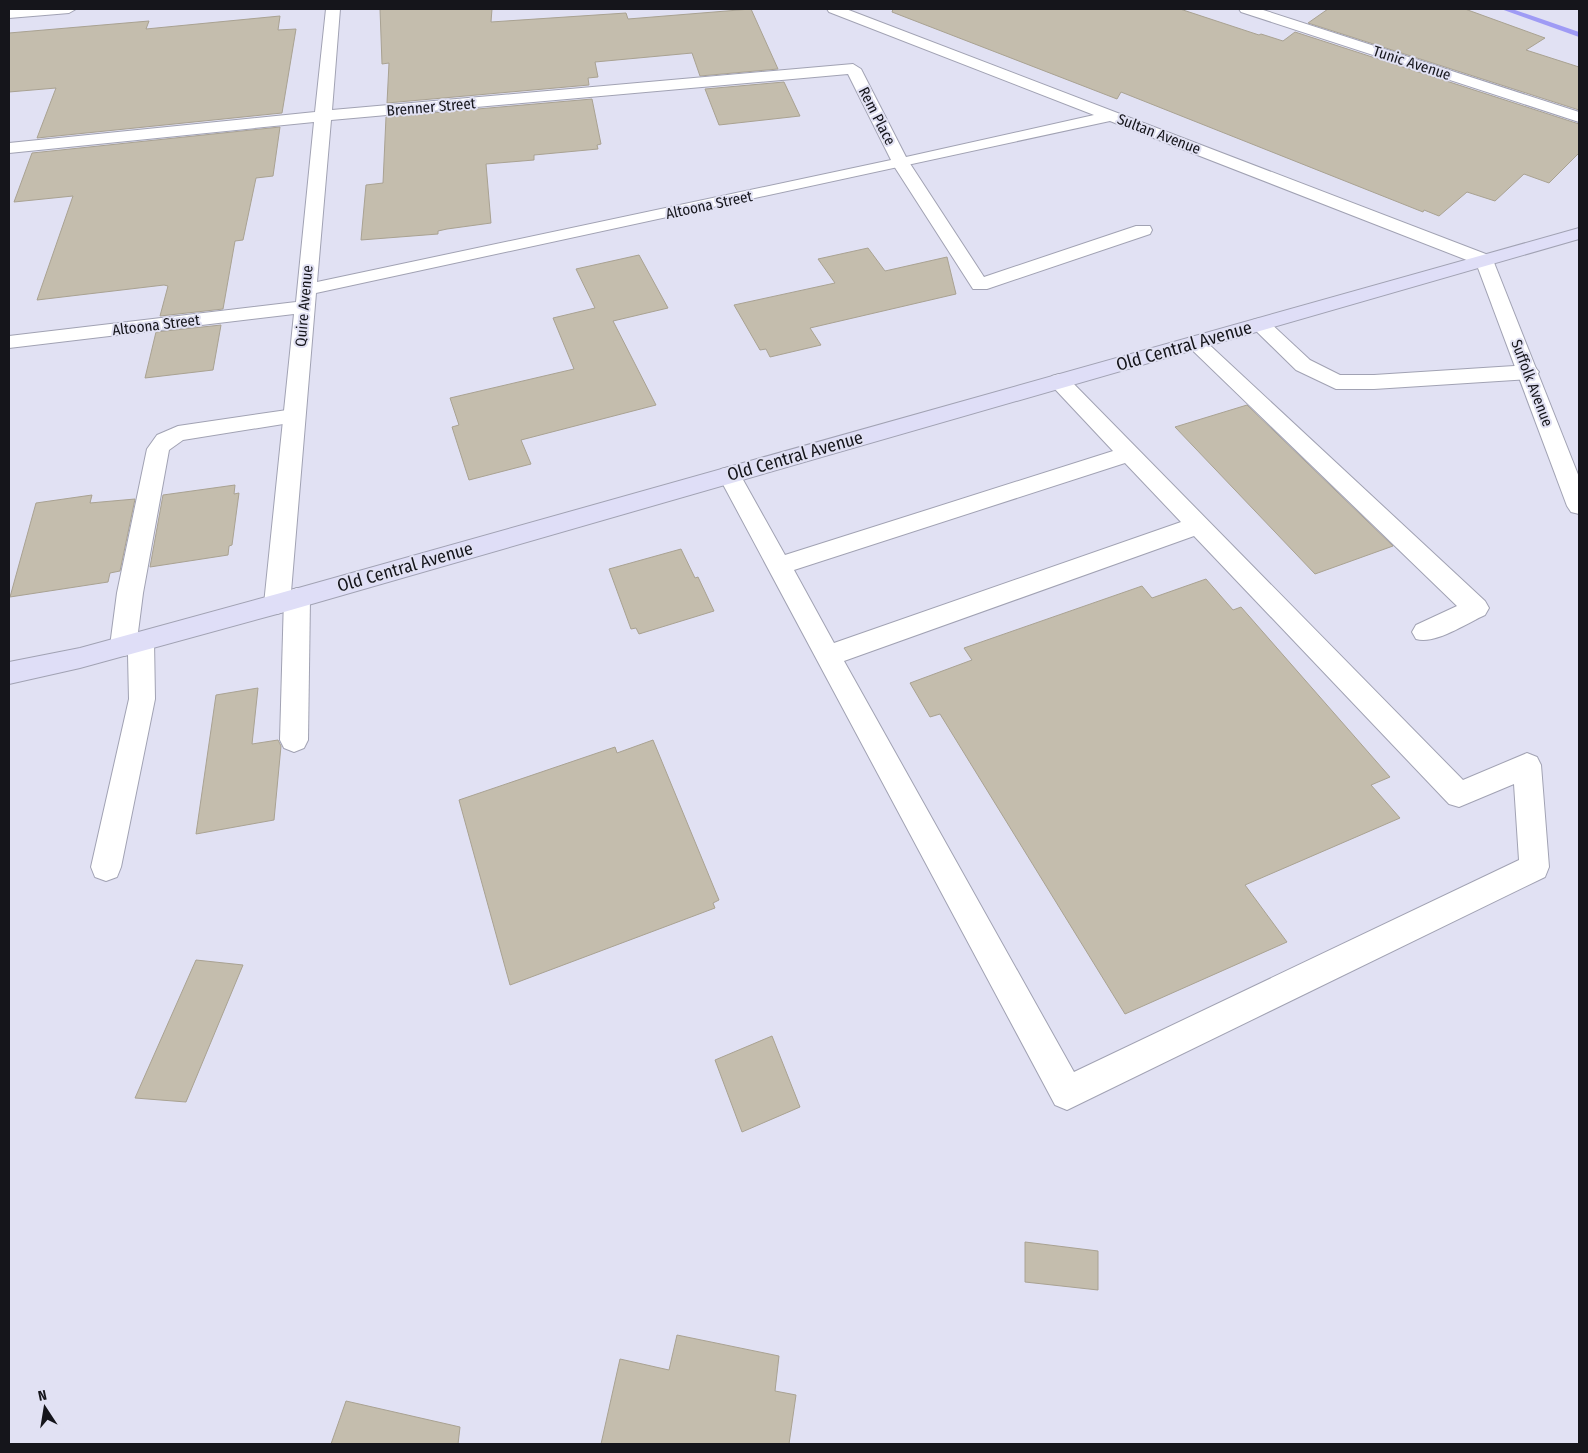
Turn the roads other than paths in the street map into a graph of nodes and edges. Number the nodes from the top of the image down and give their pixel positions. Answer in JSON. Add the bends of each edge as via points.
{"nodes":[{"id":1,"x":69,"y":9,"type":"edge"},
{"id":2,"x":333,"y":9,"type":"edge"},
{"id":3,"x":834,"y":9,"type":"edge"},
{"id":4,"x":1246,"y":9,"type":"edge"},
{"id":5,"x":9,"y":14,"type":"edge"},
{"id":6,"x":853,"y":69,"type":"joint"},
{"id":7,"x":323,"y":116,"type":"junction"},
{"id":8,"x":1111,"y":116,"type":"junction"},
{"id":9,"x":1579,"y":117,"type":"edge"},
{"id":10,"x":9,"y":148,"type":"edge"},
{"id":11,"x":901,"y":163,"type":"junction"},
{"id":12,"x":1143,"y":230,"type":"dead end"},
{"id":13,"x":1579,"y":233,"type":"edge"},
{"id":14,"x":1484,"y":260,"type":"junction"},
{"id":15,"x":304,"y":298,"type":"junction"},
{"id":16,"x":1260,"y":324,"type":"junction"},
{"id":17,"x":9,"y":342,"type":"edge"},
{"id":18,"x":1195,"y":342,"type":"junction"},
{"id":19,"x":1528,"y":372,"type":"junction"},
{"id":20,"x":1059,"y":381,"type":"junction"},
{"id":21,"x":294,"y":416,"type":"junction"},
{"id":22,"x":1130,"y":454,"type":"junction"},
{"id":23,"x":729,"y":475,"type":"junction"},
{"id":24,"x":1579,"y":506,"type":"edge"},
{"id":25,"x":1198,"y":525,"type":"junction"},
{"id":26,"x":778,"y":566,"type":"junction"},
{"id":27,"x":287,"y":601,"type":"junction"},
{"id":28,"x":1425,"y":632,"type":"dead end"},
{"id":29,"x":132,"y":643,"type":"junction"},
{"id":30,"x":828,"y":656,"type":"junction"},
{"id":31,"x":9,"y":673,"type":"edge"},
{"id":32,"x":294,"y":740,"type":"dead end"},
{"id":33,"x":106,"y":867,"type":"dead end"}],
"edges":[{"from":1,"to":5,"type":"street"},
{"from":2,"to":7,"type":"street","name":"Quire Avenue"},
{"from":3,"to":8,"type":"street","name":"Sultan Avenue"},
{"from":4,"to":9,"type":"street","name":"Tunic Avenue"},
{"from":6,"to":7,"type":"street","name":"Brenner Street"},
{"from":6,"to":11,"type":"street","name":"Rem Place"},
{"from":7,"to":10,"type":"street","name":"Brenner Street"},
{"from":7,"to":15,"type":"street","name":"Quire Avenue"},
{"from":8,"to":11,"type":"street","name":"Altoona Street"},
{"from":8,"to":14,"type":"street","name":"Sultan Avenue"},
{"from":11,"to":12,"type":"street","name":"Rem Place","via":[[980,285]]},
{"from":11,"to":15,"type":"street","name":"Altoona Street"},
{"from":13,"to":14,"type":"main road","name":"Old Central Avenue"},
{"from":14,"to":16,"type":"main road","name":"Old Central Avenue"},
{"from":14,"to":19,"type":"street","name":"Suffolk Avenue"},
{"from":15,"to":17,"type":"street","name":"Altoona Street"},
{"from":15,"to":21,"type":"street","name":"Quire Avenue"},
{"from":16,"to":18,"type":"main road","name":"Old Central Avenue"},
{"from":16,"to":19,"type":"street","via":[[1303,365],[1336,382]]},
{"from":18,"to":20,"type":"main road","name":"Old Central Avenue"},
{"from":18,"to":28,"type":"street","via":[[1476,608]]},
{"from":19,"to":24,"type":"street","name":"Suffolk Avenue"},
{"from":20,"to":22,"type":"street"},
{"from":20,"to":23,"type":"main road","name":"Old Central Avenue"},
{"from":21,"to":27,"type":"street","name":"Quire Avenue"},
{"from":21,"to":29,"type":"street","via":[[178,433],[165,440],[158,449],[130,594]]},
{"from":22,"to":25,"type":"street"},
{"from":22,"to":26,"type":"street"},
{"from":23,"to":26,"type":"street"},
{"from":23,"to":27,"type":"main road","name":"Old Central Avenue"},
{"from":25,"to":30,"type":"street"},
{"from":25,"to":30,"type":"street","via":[[1460,795],[1527,765],[1534,867],[1067,1093]]},
{"from":26,"to":30,"type":"street"},
{"from":27,"to":29,"type":"main road","name":"Old Central Avenue"},
{"from":27,"to":32,"type":"street","name":"Quire Avenue"},
{"from":29,"to":31,"type":"main road","name":"Old Central Avenue"},
{"from":29,"to":33,"type":"street","via":[[142,699]]}]}
